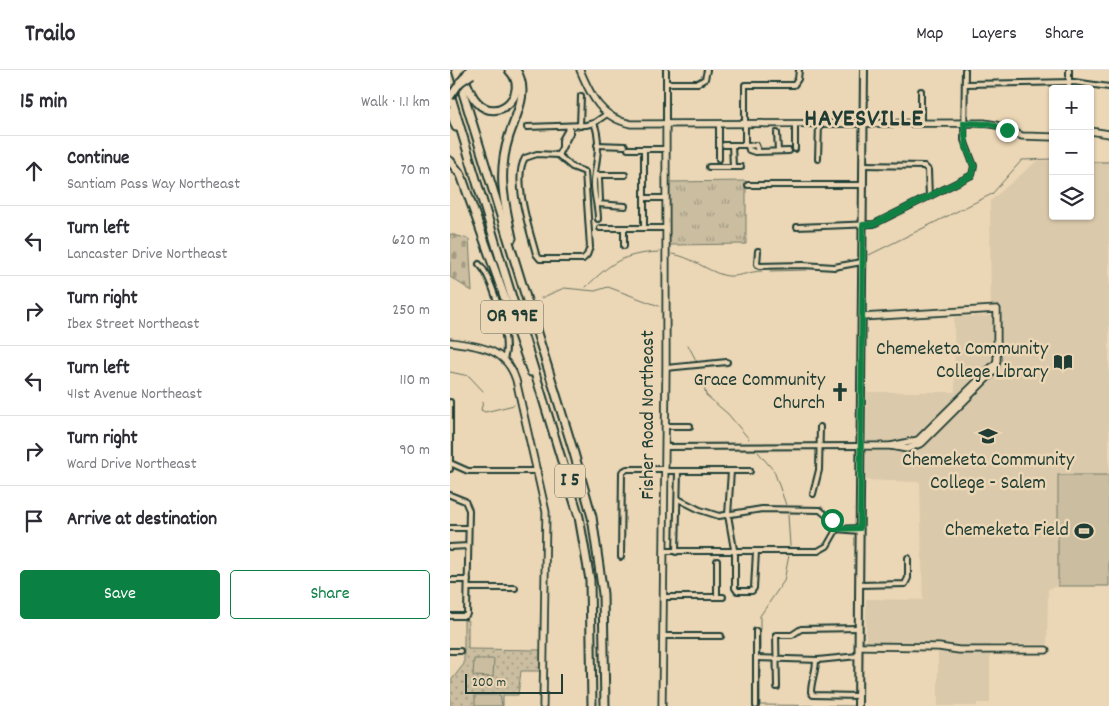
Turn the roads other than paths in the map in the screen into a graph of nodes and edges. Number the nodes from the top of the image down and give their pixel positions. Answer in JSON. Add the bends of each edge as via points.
{"nodes":[{"id":1,"x":456,"y":70,"type":"edge"},
{"id":2,"x":462,"y":70,"type":"edge"},
{"id":3,"x":509,"y":70,"type":"edge"},
{"id":4,"x":516,"y":70,"type":"edge"},
{"id":5,"x":580,"y":70,"type":"edge"},
{"id":6,"x":666,"y":70,"type":"edge"},
{"id":7,"x":707,"y":70,"type":"edge"},
{"id":8,"x":798,"y":70,"type":"edge"},
{"id":9,"x":864,"y":70,"type":"edge"},
{"id":10,"x":965,"y":70,"type":"edge"},
{"id":11,"x":1069,"y":70,"type":"edge"},
{"id":12,"x":473,"y":72,"type":"edge"},
{"id":13,"x":460,"y":82,"type":"joint"},
{"id":14,"x":666,"y":83,"type":"junction"},
{"id":15,"x":1069,"y":83,"type":"junction"},
{"id":16,"x":965,"y":84,"type":"junction"},
{"id":17,"x":1109,"y":87,"type":"edge"},
{"id":18,"x":921,"y":91,"type":"dead end"},
{"id":19,"x":451,"y":93,"type":"edge"},
{"id":20,"x":581,"y":96,"type":"dead end"},
{"id":21,"x":450,"y":111,"type":"edge"},
{"id":22,"x":606,"y":114,"type":"junction"},
{"id":23,"x":594,"y":123,"type":"junction"},
{"id":24,"x":864,"y":123,"type":"junction"},
{"id":25,"x":921,"y":123,"type":"junction"},
{"id":26,"x":964,"y":123,"type":"junction"},
{"id":27,"x":744,"y":124,"type":"junction"},
{"id":28,"x":795,"y":124,"type":"junction"},
{"id":29,"x":818,"y":124,"type":"junction"},
{"id":30,"x":666,"y":125,"type":"junction"},
{"id":31,"x":719,"y":125,"type":"junction"},
{"id":32,"x":570,"y":126,"type":"junction"},
{"id":33,"x":580,"y":126,"type":"junction"},
{"id":34,"x":527,"y":127,"type":"dead end"},
{"id":35,"x":1094,"y":132,"type":"edge"},
{"id":36,"x":777,"y":133,"type":"dead end"},
{"id":37,"x":1109,"y":134,"type":"edge"},
{"id":38,"x":1049,"y":136,"type":"edge"},
{"id":39,"x":598,"y":145,"type":"junction"},
{"id":40,"x":724,"y":145,"type":"dead end"},
{"id":41,"x":732,"y":145,"type":"junction"},
{"id":42,"x":746,"y":145,"type":"junction"},
{"id":43,"x":644,"y":149,"type":"junction"},
{"id":44,"x":666,"y":149,"type":"junction"},
{"id":45,"x":795,"y":149,"type":"dead end"},
{"id":46,"x":778,"y":151,"type":"junction"},
{"id":47,"x":790,"y":151,"type":"dead end"},
{"id":48,"x":558,"y":155,"type":"junction"},
{"id":49,"x":719,"y":159,"type":"dead end"},
{"id":50,"x":818,"y":159,"type":"dead end"},
{"id":51,"x":450,"y":161,"type":"edge"},
{"id":52,"x":863,"y":165,"type":"junction"},
{"id":53,"x":709,"y":167,"type":"dead end"},
{"id":54,"x":733,"y":167,"type":"junction"},
{"id":55,"x":741,"y":167,"type":"dead end"},
{"id":56,"x":595,"y":175,"type":"junction"},
{"id":57,"x":625,"y":175,"type":"dead end"},
{"id":58,"x":748,"y":185,"type":"dead end"},
{"id":59,"x":863,"y":185,"type":"junction"},
{"id":60,"x":929,"y":197,"type":"junction"},
{"id":61,"x":644,"y":198,"type":"junction"},
{"id":62,"x":666,"y":198,"type":"junction"},
{"id":63,"x":597,"y":204,"type":"junction"},
{"id":64,"x":625,"y":206,"type":"dead end"},
{"id":65,"x":598,"y":219,"type":"dead end"},
{"id":66,"x":863,"y":225,"type":"junction"},
{"id":67,"x":797,"y":226,"type":"dead end"},
{"id":68,"x":600,"y":228,"type":"dead end"},
{"id":69,"x":624,"y":228,"type":"junction"},
{"id":70,"x":644,"y":228,"type":"junction"},
{"id":71,"x":666,"y":228,"type":"junction"},
{"id":72,"x":624,"y":246,"type":"dead end"},
{"id":73,"x":758,"y":251,"type":"dead end"},
{"id":74,"x":862,"y":262,"type":"junction"},
{"id":75,"x":479,"y":264,"type":"dead end"},
{"id":76,"x":503,"y":264,"type":"junction"},
{"id":77,"x":520,"y":277,"type":"junction"},
{"id":78,"x":862,"y":317,"type":"junction"},
{"id":79,"x":450,"y":342,"type":"edge"},
{"id":80,"x":504,"y":358,"type":"junction"},
{"id":81,"x":727,"y":362,"type":"dead end"},
{"id":82,"x":666,"y":368,"type":"junction"},
{"id":83,"x":450,"y":402,"type":"edge"},
{"id":84,"x":666,"y":426,"type":"junction"},
{"id":85,"x":690,"y":426,"type":"dead end"},
{"id":86,"x":820,"y":427,"type":"dead end"},
{"id":87,"x":665,"y":446,"type":"junction"},
{"id":88,"x":819,"y":446,"type":"junction"},
{"id":89,"x":860,"y":446,"type":"junction"},
{"id":90,"x":450,"y":463,"type":"edge"},
{"id":91,"x":450,"y":469,"type":"edge"},
{"id":92,"x":665,"y":470,"type":"junction"},
{"id":93,"x":538,"y":471,"type":"junction"},
{"id":94,"x":678,"y":471,"type":"junction"},
{"id":95,"x":731,"y":471,"type":"junction"},
{"id":96,"x":750,"y":471,"type":"dead end"},
{"id":97,"x":568,"y":476,"type":"junction"},
{"id":98,"x":813,"y":494,"type":"dead end"},
{"id":99,"x":450,"y":495,"type":"edge"},
{"id":100,"x":678,"y":499,"type":"junction"},
{"id":101,"x":728,"y":515,"type":"junction"},
{"id":102,"x":450,"y":528,"type":"edge"},
{"id":103,"x":468,"y":528,"type":"junction"},
{"id":104,"x":836,"y":529,"type":"junction"},
{"id":105,"x":860,"y":530,"type":"junction"},
{"id":106,"x":450,"y":546,"type":"edge"},
{"id":107,"x":468,"y":546,"type":"junction"},
{"id":108,"x":734,"y":551,"type":"junction"},
{"id":109,"x":756,"y":551,"type":"junction"},
{"id":110,"x":664,"y":552,"type":"junction"},
{"id":111,"x":676,"y":552,"type":"junction"},
{"id":112,"x":621,"y":557,"type":"dead end"},
{"id":113,"x":908,"y":558,"type":"dead end"},
{"id":114,"x":717,"y":560,"type":"dead end"},
{"id":115,"x":450,"y":580,"type":"edge"},
{"id":116,"x":468,"y":580,"type":"junction"},
{"id":117,"x":859,"y":585,"type":"junction"},
{"id":118,"x":468,"y":588,"type":"junction"},
{"id":119,"x":515,"y":588,"type":"dead end"},
{"id":120,"x":663,"y":597,"type":"junction"},
{"id":121,"x":717,"y":597,"type":"junction"},
{"id":122,"x":723,"y":597,"type":"dead end"},
{"id":123,"x":450,"y":616,"type":"edge"},
{"id":124,"x":859,"y":628,"type":"junction"},
{"id":125,"x":756,"y":631,"type":"dead end"},
{"id":126,"x":663,"y":636,"type":"junction"},
{"id":127,"x":721,"y":636,"type":"dead end"},
{"id":128,"x":859,"y":646,"type":"junction"},
{"id":129,"x":1046,"y":650,"type":"dead end"},
{"id":130,"x":450,"y":651,"type":"edge"},
{"id":131,"x":460,"y":651,"type":"dead end"},
{"id":132,"x":859,"y":656,"type":"junction"},
{"id":133,"x":756,"y":658,"type":"junction"},
{"id":134,"x":776,"y":659,"type":"junction"},
{"id":135,"x":816,"y":660,"type":"junction"},
{"id":136,"x":777,"y":687,"type":"dead end"},
{"id":137,"x":858,"y":696,"type":"junction"},
{"id":138,"x":543,"y":706,"type":"edge"},
{"id":139,"x":592,"y":706,"type":"edge"},
{"id":140,"x":605,"y":706,"type":"edge"},
{"id":141,"x":662,"y":706,"type":"edge"},
{"id":142,"x":756,"y":706,"type":"edge"},
{"id":143,"x":858,"y":706,"type":"edge"}],
"edges":[{"from":1,"to":77,"type":"highway","number":"I 5"},
{"from":2,"to":3,"type":"highway","via":[[476,102],[496,110],[510,104],[515,96],[516,83]]},
{"from":4,"to":77,"type":"highway","via":[[522,82],[522,97],[501,172]]},
{"from":5,"to":22,"type":"street","via":[[592,96]]},
{"from":6,"to":14,"type":"street"},
{"from":7,"to":14,"type":"street","via":[[701,83]]},
{"from":8,"to":27,"type":"street","via":[[797,82],[790,86],[745,85]]},
{"from":9,"to":24,"type":"main road"},
{"from":10,"to":16,"type":"street"},
{"from":11,"to":15,"type":"street"},
{"from":12,"to":13,"type":"highway","bridge":true},
{"from":13,"to":19,"type":"main road","bridge":true},
{"from":14,"to":30,"type":"street"},
{"from":15,"to":16,"type":"street"},
{"from":15,"to":17,"type":"street"},
{"from":16,"to":26,"type":"street"},
{"from":18,"to":25,"type":"street"},
{"from":19,"to":76,"type":"highway","number":"I 5"},
{"from":20,"to":33,"type":"street"},
{"from":21,"to":76,"type":"highway","number":"I 5","via":[[488,229]]},
{"from":22,"to":23,"type":"street"},
{"from":22,"to":30,"type":"street","via":[[631,124]]},
{"from":23,"to":33,"type":"street"},
{"from":23,"to":39,"type":"street"},
{"from":24,"to":25,"type":"street"},
{"from":24,"to":29,"type":"street"},
{"from":24,"to":52,"type":"main road"},
{"from":25,"to":26,"type":"street"},
{"from":26,"to":38,"type":"street","via":[[990,124],[1022,136]]},
{"from":26,"to":60,"type":"street","via":[[965,143],[974,169],[970,176]]},
{"from":27,"to":28,"type":"street"},
{"from":27,"to":31,"type":"street"},
{"from":27,"to":42,"type":"street"},
{"from":28,"to":29,"type":"street"},
{"from":28,"to":45,"type":"street"},
{"from":29,"to":50,"type":"street"},
{"from":30,"to":31,"type":"street"},
{"from":30,"to":44,"type":"street","name":"Fisher Road Northeast"},
{"from":31,"to":49,"type":"street"},
{"from":32,"to":33,"type":"street"},
{"from":32,"to":34,"type":"street"},
{"from":32,"to":48,"type":"street"},
{"from":35,"to":37,"type":"street"},
{"from":36,"to":46,"type":"street"},
{"from":39,"to":43,"type":"street"},
{"from":39,"to":56,"type":"street"},
{"from":40,"to":41,"type":"street"},
{"from":41,"to":42,"type":"street"},
{"from":41,"to":54,"type":"street"},
{"from":42,"to":46,"type":"street","via":[[756,145],[758,151]]},
{"from":43,"to":44,"type":"street"},
{"from":43,"to":61,"type":"street"},
{"from":44,"to":62,"type":"street","name":"Fisher Road Northeast"},
{"from":46,"to":47,"type":"street"},
{"from":48,"to":48,"type":"street","via":[[572,167],[584,170],[586,175],[590,247],[588,255],[580,259],[538,257],[522,195],[521,165],[525,158],[537,154]]},
{"from":51,"to":97,"type":"highway","number":"OR 99E","via":[[461,175],[470,198]]},
{"from":52,"to":59,"type":"main road"},
{"from":52,"to":60,"type":"street","via":[[922,165],[927,168]]},
{"from":53,"to":54,"type":"street"},
{"from":54,"to":55,"type":"street"},
{"from":56,"to":57,"type":"street"},
{"from":56,"to":63,"type":"street","via":[[599,178],[600,200]]},
{"from":58,"to":59,"type":"street"},
{"from":59,"to":66,"type":"main road"},
{"from":60,"to":66,"type":"street","via":[[874,224]]},
{"from":61,"to":62,"type":"street"},
{"from":61,"to":70,"type":"street"},
{"from":62,"to":71,"type":"street","name":"Fisher Road Northeast"},
{"from":63,"to":64,"type":"street"},
{"from":63,"to":65,"type":"street"},
{"from":66,"to":67,"type":"street"},
{"from":66,"to":74,"type":"main road"},
{"from":68,"to":69,"type":"street"},
{"from":69,"to":70,"type":"street"},
{"from":69,"to":72,"type":"street"},
{"from":70,"to":71,"type":"street"},
{"from":71,"to":82,"type":"street","name":"Fisher Road Northeast"},
{"from":73,"to":74,"type":"street","via":[[759,266],[834,267]]},
{"from":74,"to":78,"type":"main road"},
{"from":75,"to":80,"type":"street","via":[[486,269],[497,306],[507,346]]},
{"from":76,"to":97,"type":"highway","number":"I 5"},
{"from":77,"to":140,"type":"highway","number":"I 5","via":[[596,535],[603,594]]},
{"from":78,"to":89,"type":"main road"},
{"from":78,"to":89,"type":"street","via":[[997,309],[994,371],[922,443],[907,449]]},
{"from":79,"to":80,"type":"street","via":[[488,348]]},
{"from":80,"to":93,"type":"street","via":[[516,380]]},
{"from":81,"to":82,"type":"street"},
{"from":82,"to":84,"type":"street","name":"Fisher Road Northeast"},
{"from":83,"to":90,"type":"street"},
{"from":84,"to":85,"type":"street"},
{"from":84,"to":87,"type":"street","name":"Fisher Road Northeast"},
{"from":86,"to":88,"type":"street"},
{"from":87,"to":88,"type":"street"},
{"from":87,"to":92,"type":"street","name":"Fisher Road Northeast"},
{"from":88,"to":89,"type":"street"},
{"from":88,"to":98,"type":"street"},
{"from":89,"to":105,"type":"main road"},
{"from":90,"to":91,"type":"street"},
{"from":90,"to":93,"type":"street","via":[[468,471]]},
{"from":92,"to":94,"type":"street"},
{"from":92,"to":110,"type":"street","name":"Fisher Road Northeast"},
{"from":92,"to":112,"type":"street","via":[[627,469],[622,472]]},
{"from":93,"to":138,"type":"street","via":[[547,528]]},
{"from":94,"to":95,"type":"street"},
{"from":94,"to":100,"type":"street"},
{"from":95,"to":96,"type":"street"},
{"from":95,"to":101,"type":"street"},
{"from":97,"to":139,"type":"highway","number":"I 5","via":[[583,534],[590,580]]},
{"from":99,"to":103,"type":"street","via":[[465,501],[469,510]]},
{"from":100,"to":101,"type":"street","via":[[708,513]]},
{"from":100,"to":111,"type":"street"},
{"from":101,"to":104,"type":"street","via":[[762,509],[816,509],[829,516]]},
{"from":101,"to":108,"type":"street"},
{"from":102,"to":103,"type":"street"},
{"from":103,"to":107,"type":"street"},
{"from":104,"to":105,"type":"street"},
{"from":104,"to":109,"type":"street","via":[[831,542],[818,551]]},
{"from":105,"to":117,"type":"main road"},
{"from":106,"to":107,"type":"street"},
{"from":107,"to":116,"type":"street"},
{"from":108,"to":109,"type":"street"},
{"from":108,"to":109,"type":"street","via":[[734,588],[752,591]]},
{"from":108,"to":111,"type":"street"},
{"from":110,"to":111,"type":"street"},
{"from":110,"to":120,"type":"street","name":"Fisher Road Northeast"},
{"from":113,"to":117,"type":"street","via":[[905,584]]},
{"from":114,"to":121,"type":"street"},
{"from":115,"to":116,"type":"street"},
{"from":116,"to":118,"type":"street"},
{"from":117,"to":124,"type":"main road"},
{"from":118,"to":119,"type":"street"},
{"from":118,"to":123,"type":"street","via":[[467,615]]},
{"from":120,"to":121,"type":"street"},
{"from":120,"to":126,"type":"street","name":"Fisher Road Northeast"},
{"from":121,"to":122,"type":"street"},
{"from":124,"to":128,"type":"main road"},
{"from":124,"to":134,"type":"street","via":[[801,629],[792,635],[776,635]]},
{"from":125,"to":133,"type":"street"},
{"from":126,"to":127,"type":"street"},
{"from":126,"to":141,"type":"street","name":"Fisher Road Northeast"},
{"from":128,"to":129,"type":"street"},
{"from":128,"to":132,"type":"main road"},
{"from":130,"to":131,"type":"street"},
{"from":132,"to":135,"type":"street"},
{"from":132,"to":137,"type":"main road"},
{"from":133,"to":134,"type":"street"},
{"from":133,"to":142,"type":"street"},
{"from":134,"to":135,"type":"street"},
{"from":134,"to":136,"type":"street"},
{"from":135,"to":137,"type":"street","via":[[816,674],[811,684],[813,695]]},
{"from":137,"to":143,"type":"main road"}]}
